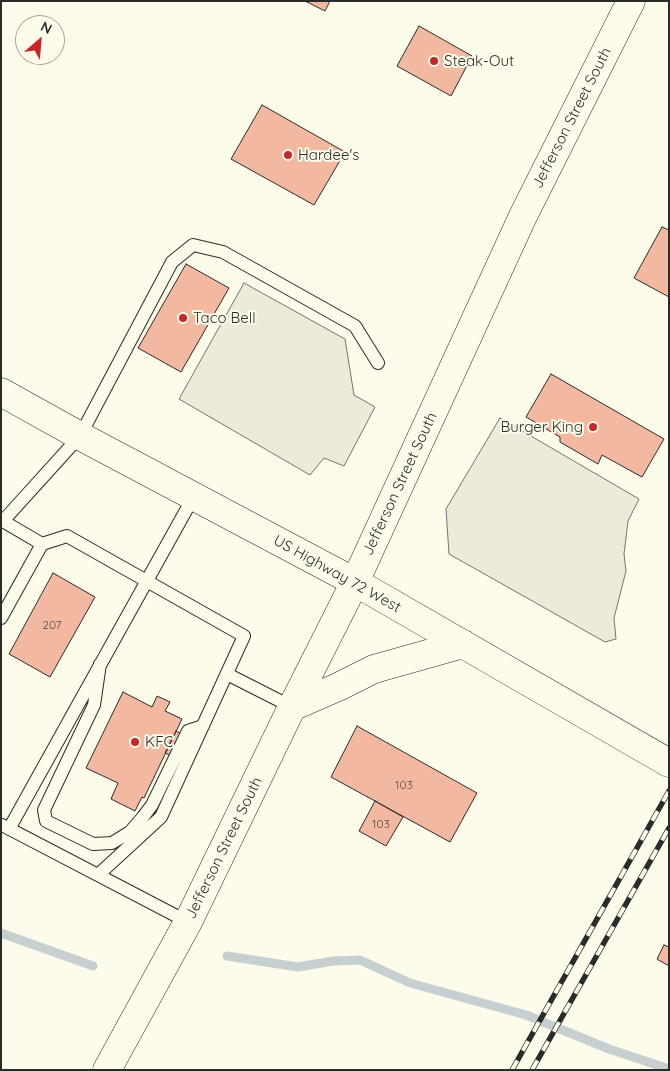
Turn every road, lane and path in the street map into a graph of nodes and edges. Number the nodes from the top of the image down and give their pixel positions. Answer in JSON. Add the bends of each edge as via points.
{"nodes":[{"id":1,"x":631,"y":1,"type":"edge"},
{"id":2,"x":378,"y":363,"type":"dead end"},
{"id":3,"x":1,"y":392,"type":"edge"},
{"id":4,"x":80,"y":436,"type":"junction"},
{"id":5,"x":194,"y":496,"type":"junction"},
{"id":6,"x":2,"y":521,"type":"edge"},
{"id":7,"x":42,"y":544,"type":"junction"},
{"id":8,"x":146,"y":581,"type":"junction"},
{"id":9,"x":355,"y":582,"type":"junction"},
{"id":10,"x":1,"y":618,"type":"edge"},
{"id":11,"x":463,"y":644,"type":"junction"},
{"id":12,"x":100,"y":664,"type":"junction"},
{"id":13,"x":227,"y":674,"type":"junction"},
{"id":14,"x":292,"y":707,"type":"junction"},
{"id":15,"x":203,"y":726,"type":"junction"},
{"id":16,"x":669,"y":763,"type":"edge"},
{"id":17,"x":5,"y":827,"type":"edge"},
{"id":18,"x":98,"y":876,"type":"junction"},
{"id":19,"x":188,"y":922,"type":"junction"},
{"id":20,"x":107,"y":1070,"type":"edge"}],
"edges":[{"from":1,"to":9,"type":"main road","name":"Jefferson Street South","via":[[523,216]]},
{"from":2,"to":4,"type":"lane","via":[[355,326],[223,252],[193,245],[172,262]]},
{"from":3,"to":4,"type":"main road","name":"US Highway 72 West"},
{"from":4,"to":5,"type":"main road","name":"US Highway 72 West"},
{"from":4,"to":6,"type":"lane"},
{"from":5,"to":8,"type":"lane"},
{"from":5,"to":9,"type":"main road","name":"US Highway 72 West"},
{"from":6,"to":7,"type":"lane"},
{"from":7,"to":8,"type":"lane","via":[[67,536]]},
{"from":7,"to":10,"type":"lane"},
{"from":8,"to":12,"type":"lane"},
{"from":8,"to":13,"type":"lane","via":[[244,636]]},
{"from":9,"to":11,"type":"main road","name":"US Highway 72 West"},
{"from":9,"to":14,"type":"main road","name":"Jefferson Street South"},
{"from":11,"to":14,"type":"main road","via":[[374,669]]},
{"from":11,"to":16,"type":"main road","name":"US Highway 72 West"},
{"from":12,"to":15,"type":"lane","via":[[94,705],[44,810],[46,821],[93,844],[112,843],[130,832],[152,805],[188,731]]},
{"from":12,"to":17,"type":"lane"},
{"from":13,"to":14,"type":"lane"},
{"from":13,"to":15,"type":"lane"},
{"from":14,"to":19,"type":"main road","name":"Jefferson Street South"},
{"from":15,"to":18,"type":"lane","via":[[161,818]]},
{"from":17,"to":18,"type":"lane"},
{"from":18,"to":19,"type":"lane"},
{"from":19,"to":20,"type":"main road","name":"Jefferson Street South"}]}
